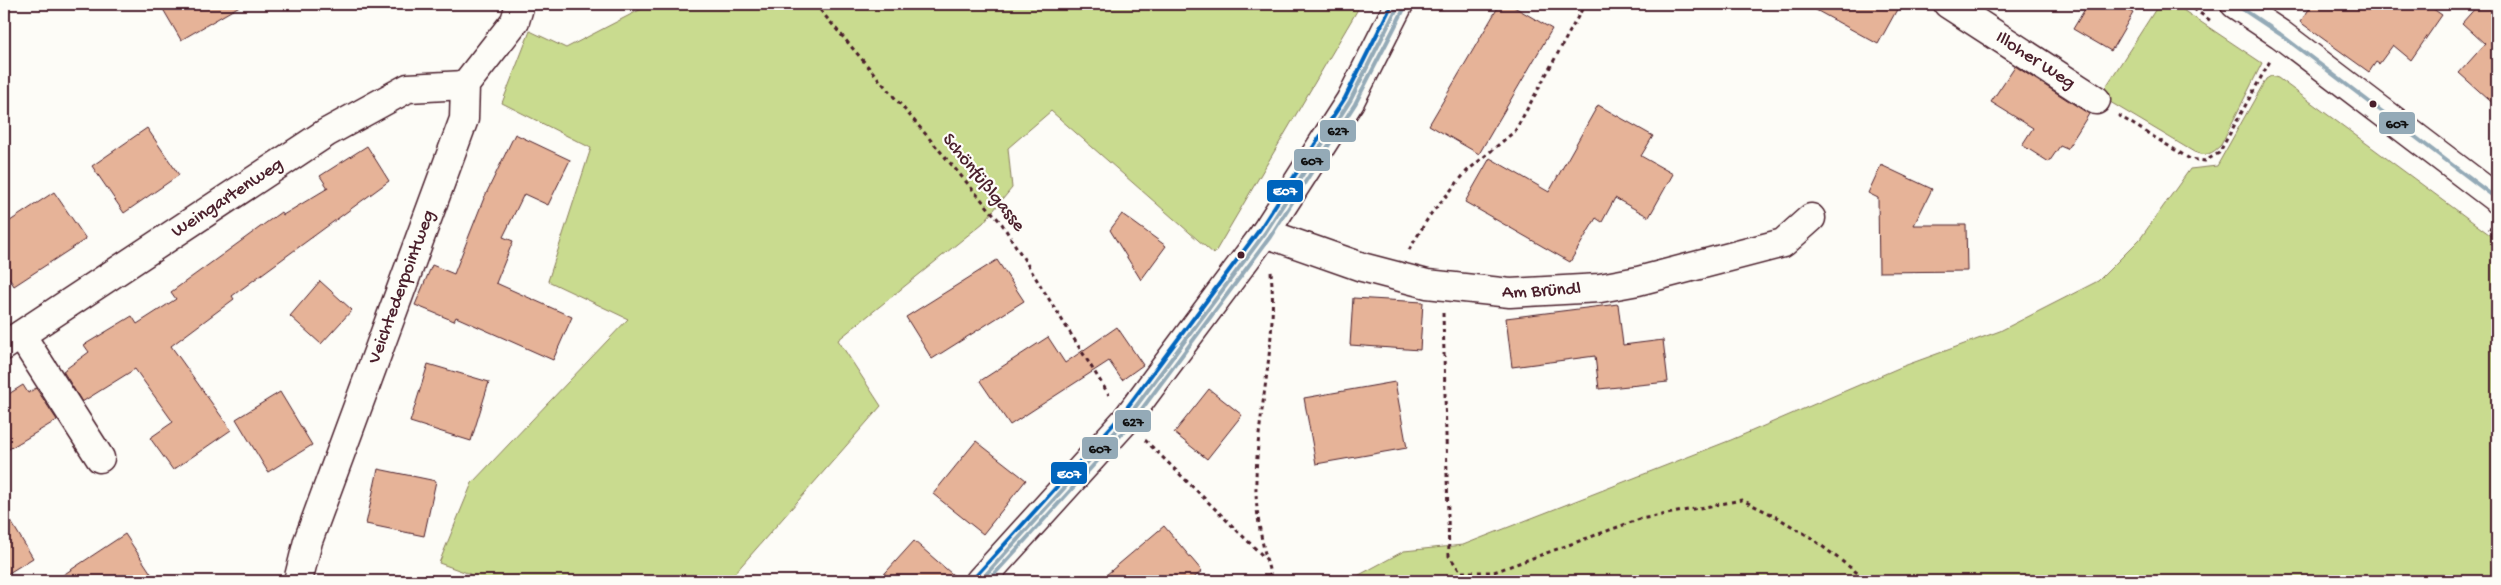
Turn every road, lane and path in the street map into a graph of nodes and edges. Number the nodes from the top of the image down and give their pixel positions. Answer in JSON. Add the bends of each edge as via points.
{"nodes":[{"id":1,"x":520,"y":4,"type":"edge"},
{"id":2,"x":815,"y":4,"type":"edge"},
{"id":3,"x":1399,"y":4,"type":"edge"},
{"id":4,"x":1585,"y":4,"type":"edge"},
{"id":5,"x":1948,"y":4,"type":"edge"},
{"id":6,"x":2235,"y":4,"type":"edge"},
{"id":7,"x":2280,"y":34,"type":"junction"},
{"id":8,"x":465,"y":85,"type":"junction"},
{"id":9,"x":2096,"y":100,"type":"joint"},
{"id":10,"x":2497,"y":199,"type":"edge"},
{"id":11,"x":1811,"y":218,"type":"dead end"},
{"id":12,"x":1265,"y":233,"type":"junction"},
{"id":13,"x":1393,"y":276,"type":"junction"},
{"id":14,"x":1440,"y":285,"type":"junction"},
{"id":15,"x":12,"y":341,"type":"edge"},
{"id":16,"x":1125,"y":421,"type":"junction"},
{"id":17,"x":100,"y":458,"type":"dead end"},
{"id":18,"x":1266,"y":559,"type":"junction"},
{"id":19,"x":298,"y":581,"type":"edge"},
{"id":20,"x":980,"y":581,"type":"edge"},
{"id":21,"x":1272,"y":581,"type":"edge"},
{"id":22,"x":1868,"y":581,"type":"edge"}],
"edges":[{"from":1,"to":8,"type":"street","via":[[515,21]]},
{"from":2,"to":16,"type":"path","name":"Schönfüßlgasse","via":[[1002,224]]},
{"from":3,"to":12,"type":"street","via":[[1350,101]]},
{"from":4,"to":13,"type":"path","via":[[1515,131],[1467,171],[1430,216]]},
{"from":5,"to":9,"type":"street","name":"Illoher Weg"},
{"from":6,"to":7,"type":"street"},
{"from":7,"to":9,"type":"path","via":[[2269,64],[2232,133],[2219,153],[2204,161],[2190,159]]},
{"from":7,"to":10,"type":"street"},
{"from":8,"to":15,"type":"street","name":"Weingartenweg","via":[[408,88],[326,133]]},
{"from":8,"to":19,"type":"street","name":"Veichtederpointweg","via":[[464,119],[308,541]]},
{"from":11,"to":14,"type":"street","name":"Am Bründl","via":[[1784,243],[1600,288],[1510,293]]},
{"from":12,"to":13,"type":"street","name":"Am Bründl"},
{"from":12,"to":16,"type":"street"},
{"from":12,"to":18,"type":"path","via":[[1273,302],[1256,481],[1258,527]]},
{"from":13,"to":14,"type":"street","name":"Am Bründl"},
{"from":14,"to":22,"type":"path","via":[[1445,334],[1449,556],[1462,572],[1494,572],[1640,519],[1742,500],[1774,515],[1810,538]]},
{"from":15,"to":17,"type":"street"},
{"from":16,"to":18,"type":"path","name":"Schönfüßlgasse"},
{"from":16,"to":20,"type":"street"},
{"from":18,"to":21,"type":"path"}]}
